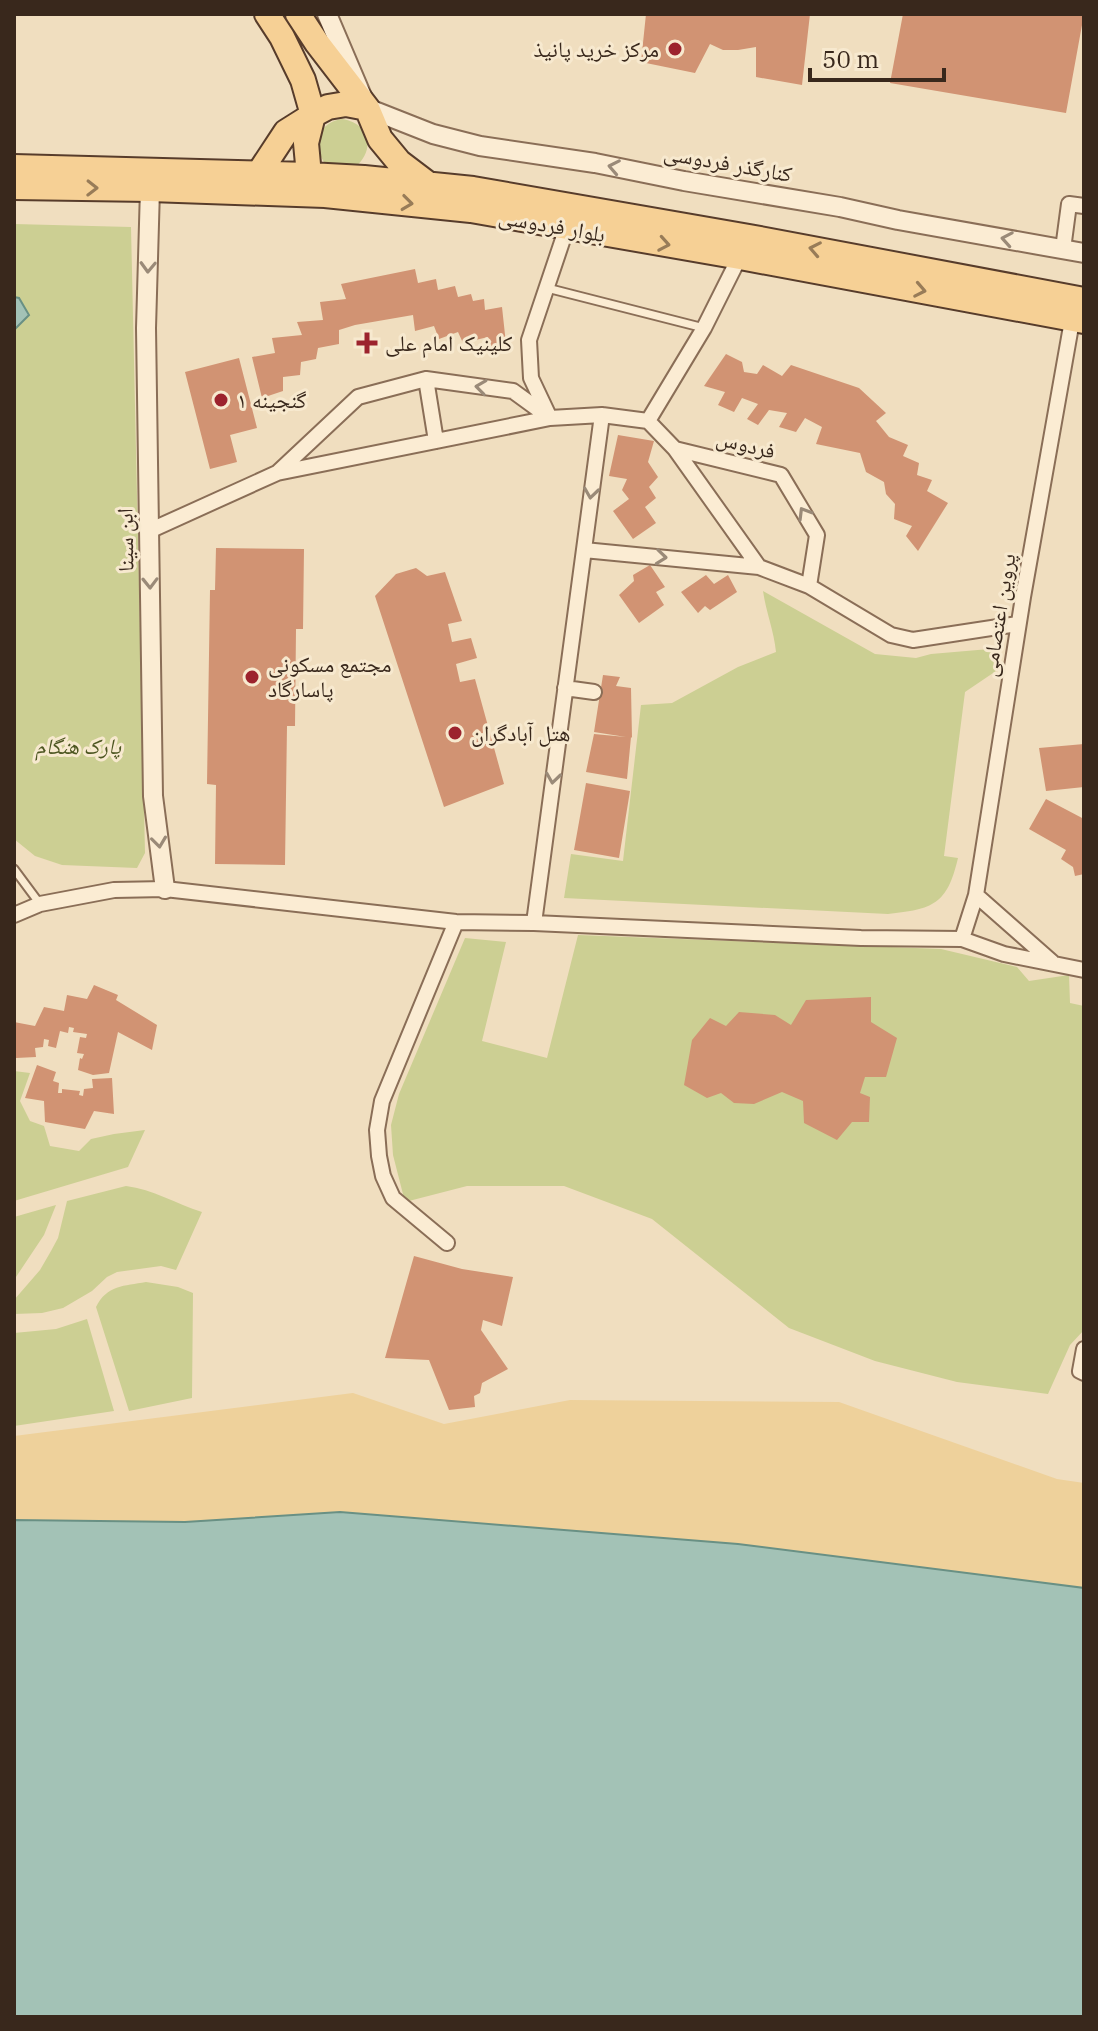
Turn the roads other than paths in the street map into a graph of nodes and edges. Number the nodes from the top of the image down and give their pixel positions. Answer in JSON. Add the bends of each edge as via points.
{"nodes":[{"id":1,"x":267,"y":14,"type":"edge"},
{"id":2,"x":298,"y":14,"type":"edge"},
{"id":3,"x":327,"y":14,"type":"edge"},
{"id":4,"x":282,"y":37,"type":"junction"},
{"id":5,"x":317,"y":43,"type":"junction"},
{"id":6,"x":367,"y":108,"type":"junction"},
{"id":7,"x":313,"y":115,"type":"junction"},
{"id":8,"x":380,"y":139,"type":"junction"},
{"id":9,"x":14,"y":167,"type":"edge"},
{"id":10,"x":259,"y":173,"type":"junction"},
{"id":11,"x":309,"y":175,"type":"junction"},
{"id":12,"x":151,"y":179,"type":"junction"},
{"id":13,"x":428,"y":184,"type":"junction"},
{"id":14,"x":14,"y":187,"type":"edge"},
{"id":15,"x":346,"y":190,"type":"junction"},
{"id":16,"x":1076,"y":205,"type":"edge"},
{"id":17,"x":567,"y":227,"type":"junction"},
{"id":18,"x":744,"y":247,"type":"junction"},
{"id":19,"x":1063,"y":249,"type":"junction"},
{"id":20,"x":1084,"y":253,"type":"edge"},
{"id":21,"x":547,"y":288,"type":"junction"},
{"id":22,"x":1079,"y":310,"type":"edge"},
{"id":23,"x":704,"y":328,"type":"junction"},
{"id":24,"x":426,"y":379,"type":"junction"},
{"id":25,"x":602,"y":415,"type":"junction"},
{"id":26,"x":550,"y":418,"type":"junction"},
{"id":27,"x":648,"y":421,"type":"junction"},
{"id":28,"x":436,"y":441,"type":"junction"},
{"id":29,"x":675,"y":449,"type":"junction"},
{"id":30,"x":277,"y":473,"type":"junction"},
{"id":31,"x":149,"y":531,"type":"junction"},
{"id":32,"x":584,"y":550,"type":"junction"},
{"id":33,"x":759,"y":567,"type":"junction"},
{"id":34,"x":809,"y":586,"type":"junction"},
{"id":35,"x":1018,"y":624,"type":"junction"},
{"id":36,"x":565,"y":688,"type":"junction"},
{"id":37,"x":594,"y":692,"type":"dead end"},
{"id":38,"x":14,"y":869,"type":"edge"},
{"id":39,"x":165,"y":889,"type":"junction"},
{"id":40,"x":976,"y":895,"type":"junction"},
{"id":41,"x":40,"y":904,"type":"junction"},
{"id":42,"x":15,"y":912,"type":"edge"},
{"id":43,"x":456,"y":922,"type":"junction"},
{"id":44,"x":534,"y":923,"type":"junction"},
{"id":45,"x":962,"y":939,"type":"junction"},
{"id":46,"x":1055,"y":965,"type":"junction"},
{"id":47,"x":1084,"y":970,"type":"edge"},
{"id":48,"x":447,"y":1243,"type":"dead end"},
{"id":49,"x":1084,"y":1349,"type":"edge"},
{"id":50,"x":1084,"y":1373,"type":"edge"}],
"edges":[{"from":1,"to":4,"type":"main road"},
{"from":2,"to":5,"type":"main road"},
{"from":3,"to":6,"type":"street"},
{"from":4,"to":5,"type":"main road"},
{"from":4,"to":7,"type":"main road"},
{"from":5,"to":6,"type":"main road"},
{"from":6,"to":7,"type":"main road","via":[[346,104]]},
{"from":6,"to":8,"type":"main road"},
{"from":19,"to":6,"type":"street","name":"کنارگذر فردوسی","one_way":true,"via":[[480,146]]},
{"from":7,"to":10,"type":"main road","via":[[286,132]]},
{"from":7,"to":11,"type":"main road","via":[[306,143]]},
{"from":8,"to":13,"type":"main road"},
{"from":8,"to":15,"type":"main road","via":[[376,160]]},
{"from":9,"to":12,"type":"main road","name":"بلوار فردوسی"},
{"from":10,"to":11,"type":"main road","name":"بلوار فردوسی"},
{"from":10,"to":12,"type":"main road","name":"بلوار فردوسی"},
{"from":11,"to":15,"type":"main road"},
{"from":11,"to":15,"type":"main road","name":"بلوار فردوسی"},
{"from":14,"to":12,"type":"main road","name":"بلوار فردوسی","one_way":true},
{"from":12,"to":15,"type":"main road","name":"بلوار فردوسی"},
{"from":12,"to":31,"type":"street","name":"ابن سینا","one_way":true,"via":[[146,328]]},
{"from":13,"to":15,"type":"main road","name":"بلوار فردوسی"},
{"from":13,"to":18,"type":"main road","name":"بلوار فردوسی"},
{"from":15,"to":17,"type":"main road","name":"بلوار فردوسی","one_way":true},
{"from":16,"to":19,"type":"street"},
{"from":17,"to":18,"type":"main road","name":"بلوار فردوسی","one_way":true},
{"from":17,"to":21,"type":"street"},
{"from":18,"to":22,"type":"main road","name":"بلوار فردوسی"},
{"from":18,"to":23,"type":"street"},
{"from":19,"to":20,"type":"street","name":"کنارگذر فردوسی"},
{"from":21,"to":23,"type":"lane"},
{"from":21,"to":26,"type":"street","via":[[529,340],[531,378]]},
{"from":22,"to":35,"type":"street","name":"پروین اعتصامی"},
{"from":23,"to":27,"type":"street"},
{"from":26,"to":24,"type":"street","one_way":true,"via":[[513,391]]},
{"from":24,"to":28,"type":"street"},
{"from":24,"to":30,"type":"street","via":[[358,397]]},
{"from":25,"to":26,"type":"street"},
{"from":25,"to":27,"type":"street"},
{"from":25,"to":32,"type":"street","one_way":true},
{"from":26,"to":28,"type":"street"},
{"from":27,"to":29,"type":"street","name":"فردوس"},
{"from":28,"to":30,"type":"street"},
{"from":29,"to":33,"type":"street","name":"فردوس"},
{"from":34,"to":29,"type":"street","name":"فردوس","one_way":true,"via":[[817,535],[781,475]]},
{"from":30,"to":31,"type":"street"},
{"from":31,"to":39,"type":"street","name":"ابن سینا","one_way":true,"via":[[153,796]]},
{"from":32,"to":33,"type":"street","one_way":true},
{"from":32,"to":36,"type":"street"},
{"from":33,"to":34,"type":"street"},
{"from":34,"to":35,"type":"street","via":[[891,635],[913,640]]},
{"from":35,"to":40,"type":"street","name":"پروین اعتصامی"},
{"from":36,"to":37,"type":"street"},
{"from":36,"to":44,"type":"street","one_way":true},
{"from":38,"to":41,"type":"lane"},
{"from":39,"to":41,"type":"street","via":[[114,890]]},
{"from":39,"to":43,"type":"street"},
{"from":40,"to":45,"type":"street","name":"پروین اعتصامی"},
{"from":40,"to":46,"type":"street"},
{"from":41,"to":42,"type":"street"},
{"from":43,"to":44,"type":"street"},
{"from":43,"to":48,"type":"street","via":[[382,1101],[377,1130],[383,1176],[393,1198]]},
{"from":44,"to":45,"type":"street"},
{"from":45,"to":46,"type":"street"},
{"from":46,"to":47,"type":"street"},
{"from":49,"to":50,"type":"street"}]}
